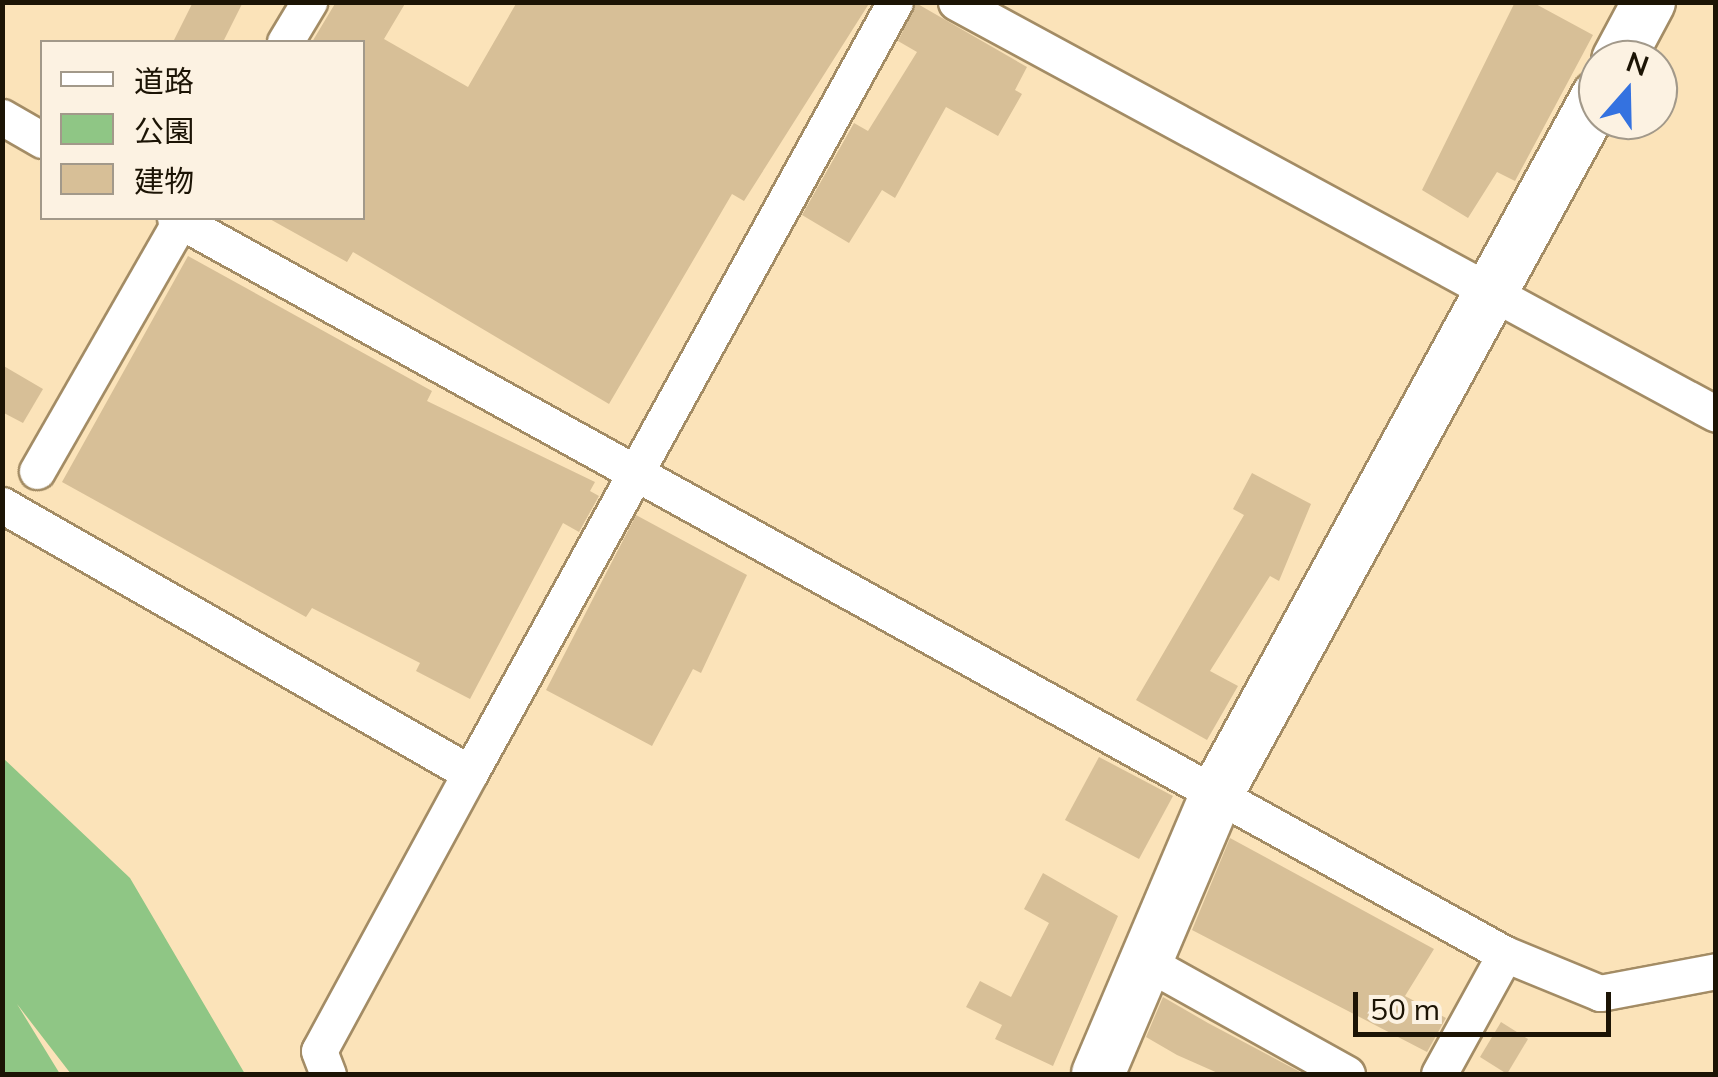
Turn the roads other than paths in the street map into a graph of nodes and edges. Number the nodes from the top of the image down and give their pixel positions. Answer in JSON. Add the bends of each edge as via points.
{"nodes":[{"id":1,"x":309,"y":2,"type":"edge"},
{"id":2,"x":895,"y":2,"type":"edge"},
{"id":3,"x":956,"y":2,"type":"edge"},
{"id":4,"x":1650,"y":2,"type":"edge"},
{"id":5,"x":287,"y":40,"type":"edge"},
{"id":6,"x":1629,"y":40,"type":"edge"},
{"id":7,"x":2,"y":117,"type":"edge"},
{"id":8,"x":1578,"y":132,"type":"edge"},
{"id":9,"x":40,"y":139,"type":"edge"},
{"id":10,"x":178,"y":220,"type":"edge"},
{"id":11,"x":183,"y":220,"type":"edge"},
{"id":12,"x":1490,"y":293,"type":"junction"},
{"id":13,"x":1716,"y":414,"type":"edge"},
{"id":14,"x":37,"y":471,"type":"dead end"},
{"id":15,"x":634,"y":472,"type":"junction"},
{"id":16,"x":2,"y":505,"type":"edge"},
{"id":17,"x":470,"y":773,"type":"junction"},
{"id":18,"x":1217,"y":794,"type":"junction"},
{"id":19,"x":1505,"y":954,"type":"junction"},
{"id":20,"x":1146,"y":962,"type":"junction"},
{"id":21,"x":1716,"y":970,"type":"edge"},
{"id":22,"x":328,"y":1074,"type":"edge"},
{"id":23,"x":1098,"y":1074,"type":"edge"},
{"id":24,"x":1347,"y":1074,"type":"edge"},
{"id":25,"x":1438,"y":1074,"type":"edge"}],
"edges":[{"from":1,"to":5,"type":"street"},
{"from":2,"to":15,"type":"street"},
{"from":3,"to":12,"type":"street"},
{"from":4,"to":6,"type":"street"},
{"from":7,"to":9,"type":"street"},
{"from":8,"to":12,"type":"street"},
{"from":10,"to":14,"type":"street"},
{"from":11,"to":15,"type":"street"},
{"from":12,"to":13,"type":"street"},
{"from":12,"to":18,"type":"street"},
{"from":15,"to":17,"type":"street"},
{"from":15,"to":18,"type":"street"},
{"from":16,"to":17,"type":"street"},
{"from":17,"to":22,"type":"street","via":[[319,1051]]},
{"from":18,"to":19,"type":"street"},
{"from":18,"to":20,"type":"street"},
{"from":19,"to":21,"type":"street","via":[[1600,992]]},
{"from":19,"to":25,"type":"street"},
{"from":20,"to":23,"type":"street"},
{"from":20,"to":24,"type":"street"}]}
